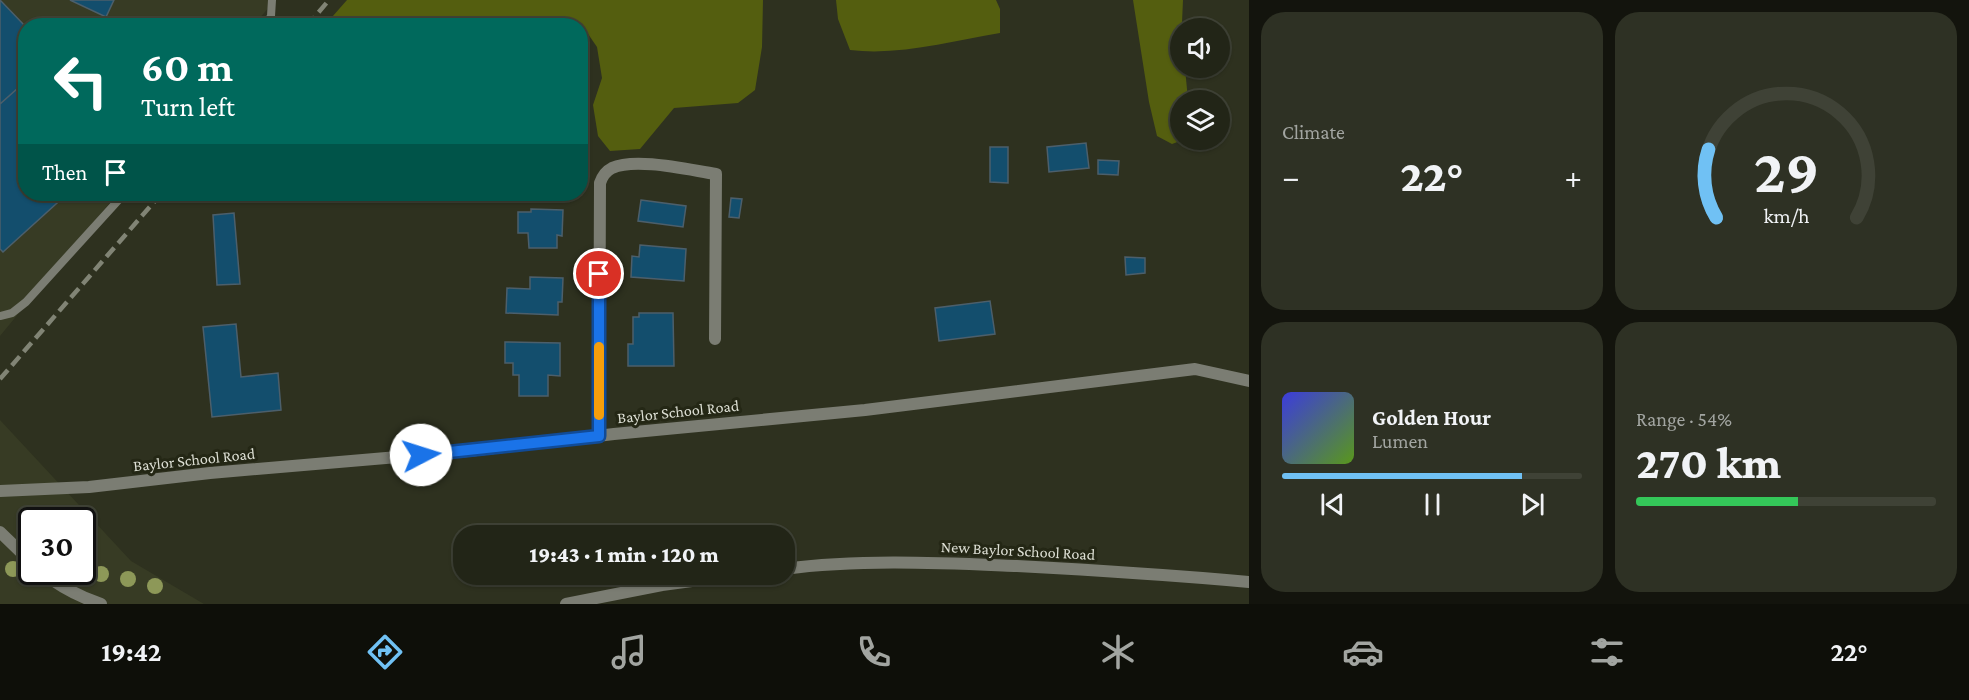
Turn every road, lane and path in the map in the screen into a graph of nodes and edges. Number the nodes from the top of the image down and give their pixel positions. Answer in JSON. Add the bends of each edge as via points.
{"nodes":[{"id":1,"x":272,"y":0,"type":"edge"},
{"id":2,"x":270,"y":18,"type":"edge"},
{"id":3,"x":118,"y":201,"type":"edge"},
{"id":4,"x":0,"y":316,"type":"edge"},
{"id":5,"x":715,"y":339,"type":"dead end"},
{"id":6,"x":1249,"y":381,"type":"edge"},
{"id":7,"x":599,"y":436,"type":"junction"},
{"id":8,"x":0,"y":491,"type":"edge"},
{"id":9,"x":0,"y":532,"type":"edge"},
{"id":10,"x":18,"y":549,"type":"edge"},
{"id":11,"x":795,"y":568,"type":"edge"},
{"id":12,"x":1249,"y":582,"type":"edge"},
{"id":13,"x":62,"y":585,"type":"edge"},
{"id":14,"x":662,"y":585,"type":"edge"},
{"id":15,"x":100,"y":604,"type":"edge"},
{"id":16,"x":566,"y":604,"type":"edge"}],
"edges":[{"from":1,"to":2,"type":"lane"},
{"from":3,"to":4,"type":"lane","via":[[26,302],[12,313]]},
{"from":5,"to":7,"type":"street","via":[[716,174],[636,163],[611,168],[600,183]]},
{"from":6,"to":7,"type":"street","name":"Baylor School Road","via":[[1195,369],[865,410]]},
{"from":7,"to":8,"type":"street","name":"Baylor School Road","via":[[89,487]]},
{"from":9,"to":10,"type":"street"},
{"from":11,"to":12,"type":"street","name":"New Baylor School Road","via":[[940,563]]},
{"from":13,"to":15,"type":"street"},
{"from":14,"to":16,"type":"street"}]}
